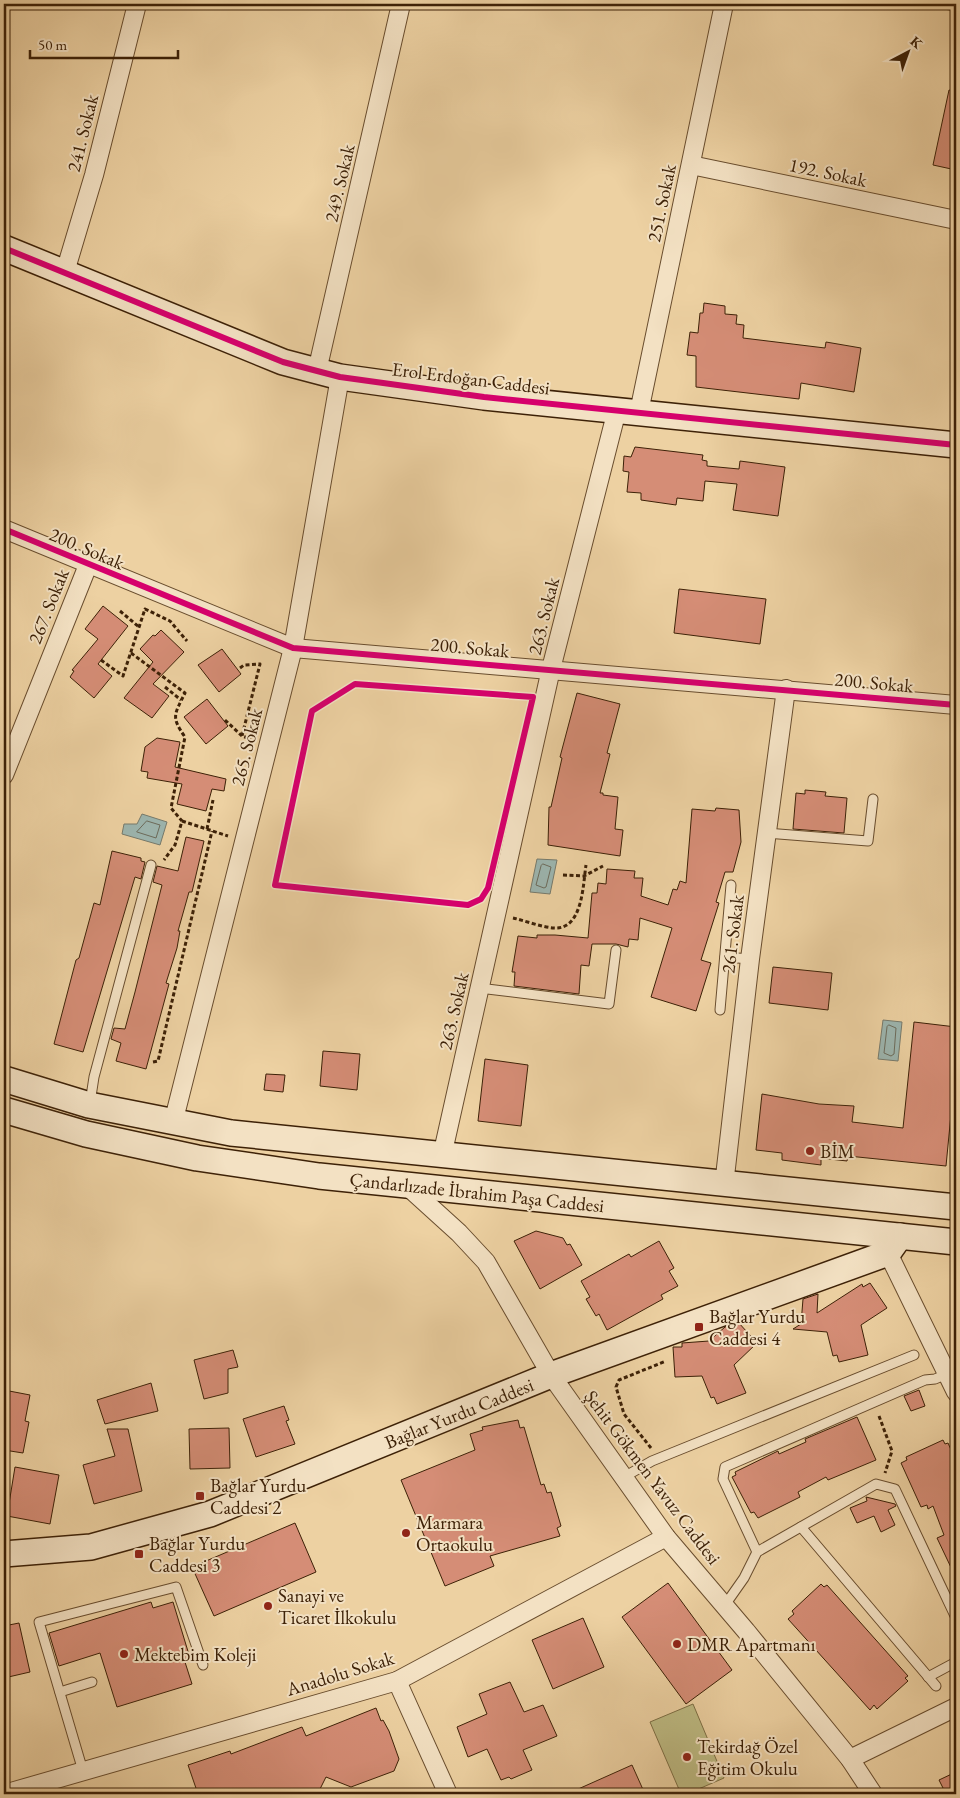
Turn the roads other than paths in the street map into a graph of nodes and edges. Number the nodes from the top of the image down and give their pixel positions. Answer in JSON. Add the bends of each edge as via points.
{"nodes":[{"id":1,"x":136,"y":4,"type":"edge"},
{"id":2,"x":401,"y":4,"type":"edge"},
{"id":3,"x":724,"y":4,"type":"edge"},
{"id":4,"x":945,"y":4,"type":"edge"},
{"id":5,"x":956,"y":6,"type":"edge"},
{"id":6,"x":691,"y":164,"type":"junction"},
{"id":7,"x":956,"y":220,"type":"edge"},
{"id":8,"x":4,"y":248,"type":"edge"},
{"id":9,"x":65,"y":272,"type":"junction"},
{"id":10,"x":329,"y":374,"type":"junction"},
{"id":11,"x":628,"y":411,"type":"junction"},
{"id":12,"x":956,"y":445,"type":"edge"},
{"id":13,"x":4,"y":529,"type":"edge"},
{"id":14,"x":88,"y":565,"type":"junction"},
{"id":15,"x":292,"y":648,"type":"junction"},
{"id":16,"x":551,"y":669,"type":"junction"},
{"id":17,"x":786,"y":689,"type":"junction"},
{"id":18,"x":956,"y":705,"type":"edge"},
{"id":19,"x":4,"y":775,"type":"edge"},
{"id":20,"x":873,"y":799,"type":"dead end"},
{"id":21,"x":766,"y":833,"type":"junction"},
{"id":22,"x":151,"y":865,"type":"road end"},
{"id":23,"x":731,"y":885,"type":"dead end"},
{"id":24,"x":616,"y":950,"type":"dead end"},
{"id":25,"x":725,"y":957,"type":"junction"},
{"id":26,"x":750,"y":959,"type":"junction"},
{"id":27,"x":479,"y":988,"type":"junction"},
{"id":28,"x":720,"y":1010,"type":"dead end"},
{"id":29,"x":4,"y":1079,"type":"edge"},
{"id":30,"x":89,"y":1105,"type":"junction"},
{"id":31,"x":4,"y":1110,"type":"edge"},
{"id":32,"x":174,"y":1124,"type":"junction"},
{"id":33,"x":442,"y":1156,"type":"junction"},
{"id":34,"x":404,"y":1183,"type":"junction"},
{"id":35,"x":724,"y":1185,"type":"junction"},
{"id":36,"x":956,"y":1207,"type":"edge"},
{"id":37,"x":956,"y":1242,"type":"edge"},
{"id":38,"x":894,"y":1244,"type":"junction"},
{"id":39,"x":914,"y":1355,"type":"dead end"},
{"id":40,"x":947,"y":1374,"type":"junction"},
{"id":41,"x":551,"y":1375,"type":"junction"},
{"id":42,"x":956,"y":1392,"type":"edge"},
{"id":43,"x":624,"y":1477,"type":"junction"},
{"id":44,"x":801,"y":1527,"type":"junction"},
{"id":45,"x":666,"y":1537,"type":"junction"},
{"id":46,"x":757,"y":1552,"type":"junction"},
{"id":47,"x":4,"y":1554,"type":"edge"},
{"id":48,"x":725,"y":1605,"type":"junction"},
{"id":49,"x":956,"y":1618,"type":"edge"},
{"id":50,"x":956,"y":1662,"type":"edge"},
{"id":51,"x":203,"y":1666,"type":"dead end"},
{"id":52,"x":928,"y":1676,"type":"junction"},
{"id":53,"x":397,"y":1681,"type":"junction"},
{"id":54,"x":92,"y":1682,"type":"dead end"},
{"id":55,"x":936,"y":1686,"type":"dead end"},
{"id":56,"x":60,"y":1692,"type":"junction"},
{"id":57,"x":956,"y":1707,"type":"edge"},
{"id":58,"x":850,"y":1759,"type":"junction"},
{"id":59,"x":83,"y":1771,"type":"junction"},
{"id":60,"x":4,"y":1794,"type":"edge"},
{"id":61,"x":448,"y":1794,"type":"edge"},
{"id":62,"x":873,"y":1794,"type":"edge"}],
"edges":[{"from":1,"to":9,"type":"street","name":"241. Sokak","via":[[94,175]]},
{"from":2,"to":10,"type":"street","name":"249. Sokak"},
{"from":3,"to":6,"type":"street","name":"251. Sokak"},
{"from":4,"to":5,"type":"lane"},
{"from":6,"to":7,"type":"street","name":"192. Sokak"},
{"from":6,"to":11,"type":"street","name":"251. Sokak"},
{"from":8,"to":9,"type":"main road","name":"Erol Erdoğan Caddesi"},
{"from":9,"to":10,"type":"main road","name":"Erol Erdoğan Caddesi","via":[[283,362]]},
{"from":10,"to":11,"type":"main road","name":"Erol Erdoğan Caddesi","via":[[484,397]]},
{"from":10,"to":15,"type":"street","name":"265. Sokak"},
{"from":11,"to":12,"type":"main road","name":"Erol Erdoğan Caddesi"},
{"from":11,"to":16,"type":"street","name":"263. Sokak"},
{"from":13,"to":14,"type":"street","name":"200. Sokak"},
{"from":14,"to":15,"type":"street","name":"200. Sokak"},
{"from":14,"to":19,"type":"street","name":"267. Sokak"},
{"from":15,"to":16,"type":"street","name":"200. Sokak"},
{"from":15,"to":32,"type":"street","name":"265. Sokak"},
{"from":16,"to":17,"type":"street","name":"200. Sokak"},
{"from":16,"to":27,"type":"street","name":"263. Sokak"},
{"from":17,"to":18,"type":"street","name":"200. Sokak"},
{"from":17,"to":21,"type":"street","name":"261. Sokak"},
{"from":20,"to":21,"type":"lane","via":[[868,841]]},
{"from":21,"to":26,"type":"street","name":"261. Sokak"},
{"from":22,"to":30,"type":"lane"},
{"from":23,"to":25,"type":"lane"},
{"from":24,"to":27,"type":"lane","via":[[609,1004]]},
{"from":25,"to":26,"type":"lane"},
{"from":25,"to":28,"type":"lane"},
{"from":26,"to":35,"type":"street","name":"261. Sokak"},
{"from":27,"to":33,"type":"street","name":"263. Sokak"},
{"from":29,"to":30,"type":"main road","name":"Çandarlızade İbrahim Paşa Caddesi"},
{"from":30,"to":32,"type":"main road","name":"Çandarlızade İbrahim Paşa Caddesi"},
{"from":31,"to":34,"type":"main road","name":"Çandarlızade İbrahim Paşa Caddesi","via":[[86,1134],[197,1158],[319,1176]]},
{"from":32,"to":33,"type":"main road","name":"Çandarlızade İbrahim Paşa Caddesi"},
{"from":33,"to":35,"type":"main road","name":"Çandarlızade İbrahim Paşa Caddesi"},
{"from":34,"to":38,"type":"main road","name":"Çandarlızade İbrahim Paşa Caddesi"},
{"from":34,"to":41,"type":"street","name":"Şehit Gökmen Yavuz Caddesi","via":[[486,1262]]},
{"from":35,"to":36,"type":"main road","name":"Çandarlızade İbrahim Paşa Caddesi"},
{"from":37,"to":38,"type":"main road","name":"Çandarlızade İbrahim Paşa Caddesi"},
{"from":38,"to":40,"type":"street"},
{"from":38,"to":41,"type":"main road","name":"Bağlar Yurdu Caddesi"},
{"from":39,"to":43,"type":"lane","via":[[659,1459]]},
{"from":40,"to":42,"type":"street"},
{"from":40,"to":46,"type":"lane","via":[[925,1380],[725,1468],[723,1479]]},
{"from":41,"to":43,"type":"street","name":"Şehit Gökmen Yavuz Caddesi"},
{"from":41,"to":47,"type":"main road","name":"Bağlar Yurdu Caddesi","via":[[210,1514],[91,1547]]},
{"from":43,"to":45,"type":"street","name":"Şehit Gökmen Yavuz Caddesi"},
{"from":44,"to":46,"type":"lane"},
{"from":44,"to":49,"type":"lane","via":[[876,1484],[894,1489]]},
{"from":44,"to":52,"type":"lane"},
{"from":45,"to":48,"type":"street","name":"Şehit Gökmen Yavuz Caddesi"},
{"from":45,"to":53,"type":"street","name":"Anadolu Sokak"},
{"from":46,"to":48,"type":"lane"},
{"from":48,"to":58,"type":"street","name":"Şehit Gökmen Yavuz Caddesi"},
{"from":50,"to":52,"type":"lane"},
{"from":51,"to":56,"type":"lane","via":[[176,1586],[39,1622]]},
{"from":52,"to":55,"type":"lane"},
{"from":53,"to":59,"type":"street","name":"Anadolu Sokak"},
{"from":53,"to":61,"type":"street"},
{"from":54,"to":56,"type":"lane"},
{"from":56,"to":59,"type":"lane"},
{"from":57,"to":58,"type":"street"},
{"from":58,"to":62,"type":"street","name":"Şehit Gökmen Yavuz Caddesi"},
{"from":59,"to":60,"type":"street","name":"Anadolu Sokak"}]}
